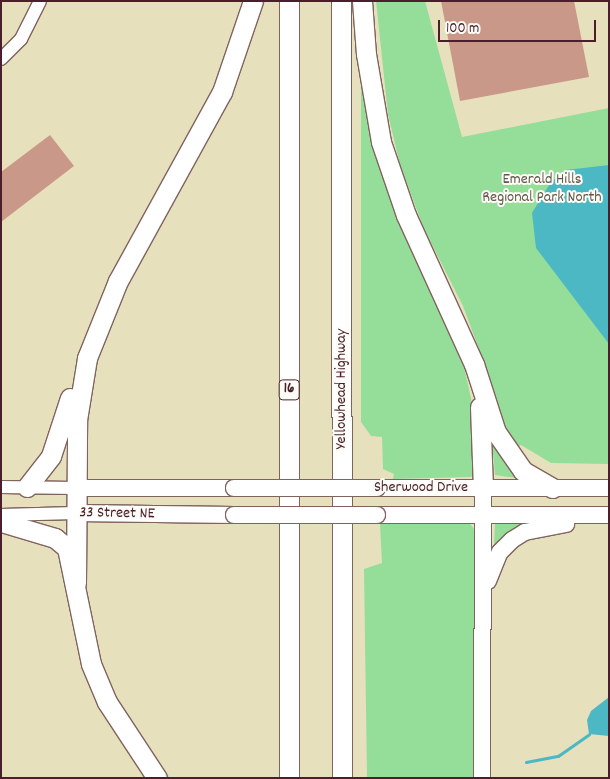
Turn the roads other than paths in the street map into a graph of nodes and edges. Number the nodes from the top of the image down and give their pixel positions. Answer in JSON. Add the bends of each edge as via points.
{"nodes":[{"id":1,"x":40,"y":1,"type":"edge"},
{"id":2,"x":253,"y":1,"type":"edge"},
{"id":3,"x":290,"y":1,"type":"edge"},
{"id":4,"x":342,"y":1,"type":"edge"},
{"id":5,"x":362,"y":1,"type":"edge"},
{"id":6,"x":1,"y":60,"type":"edge"},
{"id":7,"x":87,"y":358,"type":"junction"},
{"id":8,"x":474,"y":364,"type":"junction"},
{"id":9,"x":1,"y":487,"type":"edge"},
{"id":10,"x":27,"y":487,"type":"junction"},
{"id":11,"x":75,"y":488,"type":"junction"},
{"id":12,"x":234,"y":488,"type":"joint"},
{"id":13,"x":484,"y":488,"type":"junction"},
{"id":14,"x":553,"y":488,"type":"junction"},
{"id":15,"x":609,"y":488,"type":"edge"},
{"id":16,"x":75,"y":513,"type":"junction"},
{"id":17,"x":1,"y":515,"type":"edge"},
{"id":18,"x":234,"y":515,"type":"joint"},
{"id":19,"x":484,"y":515,"type":"junction"},
{"id":20,"x":609,"y":517,"type":"edge"},
{"id":21,"x":1,"y":522,"type":"edge"},
{"id":22,"x":76,"y":583,"type":"junction"},
{"id":23,"x":485,"y":588,"type":"junction"},
{"id":24,"x":342,"y":750,"type":"junction"},
{"id":25,"x":157,"y":778,"type":"edge"},
{"id":26,"x":289,"y":778,"type":"edge"},
{"id":27,"x":342,"y":778,"type":"edge"},
{"id":28,"x":354,"y":778,"type":"edge"},
{"id":29,"x":482,"y":778,"type":"edge"}],
"edges":[{"from":1,"to":6,"type":"street","via":[[21,39]]},
{"from":2,"to":7,"type":"highway","via":[[222,92],[118,281]]},
{"from":3,"to":26,"type":"highway","number":"16"},
{"from":4,"to":24,"type":"highway","name":"Yellowhead Highway"},
{"from":5,"to":8,"type":"highway","via":[[366,54],[381,142],[406,216]]},
{"from":7,"to":10,"type":"highway","via":[[78,371],[52,456]]},
{"from":7,"to":11,"type":"highway","via":[[77,420]]},
{"from":8,"to":13,"type":"highway","via":[[483,422]]},
{"from":8,"to":14,"type":"highway","via":[[496,432],[523,472]]},
{"from":9,"to":10,"type":"street","name":"33 Street NE"},
{"from":10,"to":11,"type":"street","name":"33 Street NE"},
{"from":11,"to":12,"type":"main road","name":"33 Street NE"},
{"from":11,"to":16,"type":"highway"},
{"from":12,"to":13,"type":"main road","name":"Sherwood Drive","bridge":true},
{"from":13,"to":14,"type":"main road","name":"Sherwood Drive"},
{"from":13,"to":19,"type":"main road"},
{"from":14,"to":15,"type":"main road","name":"Sherwood Drive"},
{"from":16,"to":17,"type":"street","name":"33 Street NE"},
{"from":16,"to":18,"type":"main road","name":"33 Street NE"},
{"from":16,"to":22,"type":"highway"},
{"from":18,"to":19,"type":"main road","name":"Sherwood Drive","bridge":true},
{"from":19,"to":20,"type":"main road","name":"Sherwood Drive"},
{"from":19,"to":23,"type":"main road"},
{"from":20,"to":23,"type":"main road","via":[[525,532],[500,552]]},
{"from":21,"to":22,"type":"highway","via":[[55,538],[67,548]]},
{"from":22,"to":25,"type":"highway","via":[[91,664],[108,702]]},
{"from":23,"to":29,"type":"main road"},
{"from":24,"to":27,"type":"highway","name":"Yellowhead Highway"},
{"from":24,"to":28,"type":"highway"}]}
